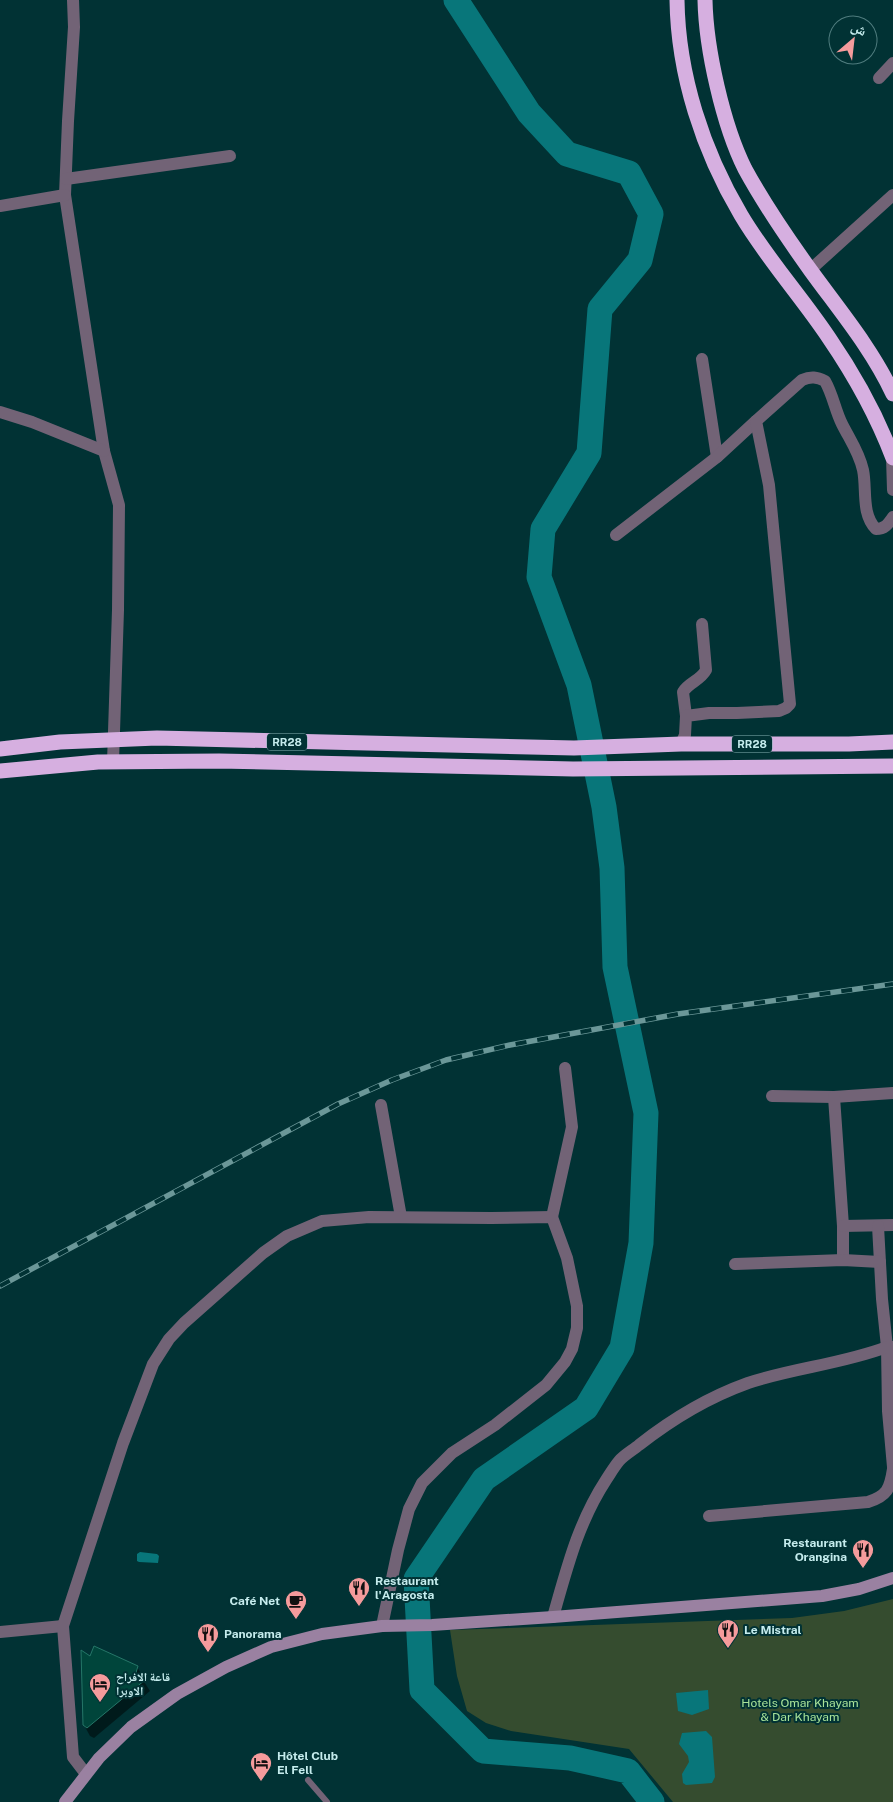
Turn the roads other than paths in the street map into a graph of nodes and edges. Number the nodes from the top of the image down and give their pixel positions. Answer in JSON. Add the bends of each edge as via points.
{"nodes":[{"id":1,"x":73,"y":0,"type":"edge"},
{"id":2,"x":677,"y":0,"type":"edge"},
{"id":3,"x":706,"y":0,"type":"edge"},
{"id":4,"x":893,"y":63,"type":"edge"},
{"id":5,"x":879,"y":78,"type":"dead end"},
{"id":6,"x":230,"y":156,"type":"dead end"},
{"id":7,"x":66,"y":179,"type":"junction"},
{"id":8,"x":65,"y":195,"type":"junction"},
{"id":9,"x":893,"y":195,"type":"edge"},
{"id":10,"x":0,"y":206,"type":"edge"},
{"id":11,"x":810,"y":270,"type":"junction"},
{"id":12,"x":702,"y":359,"type":"dead end"},
{"id":13,"x":893,"y":394,"type":"edge"},
{"id":14,"x":0,"y":412,"type":"edge"},
{"id":15,"x":756,"y":421,"type":"junction"},
{"id":16,"x":104,"y":451,"type":"junction"},
{"id":17,"x":717,"y":457,"type":"junction"},
{"id":18,"x":893,"y":457,"type":"edge"},
{"id":19,"x":893,"y":490,"type":"edge"},
{"id":20,"x":893,"y":518,"type":"edge"},
{"id":21,"x":616,"y":535,"type":"dead end"},
{"id":22,"x":702,"y":624,"type":"dead end"},
{"id":23,"x":686,"y":716,"type":"junction"},
{"id":24,"x":113,"y":739,"type":"junction"},
{"id":25,"x":893,"y":742,"type":"edge"},
{"id":26,"x":682,"y":744,"type":"junction"},
{"id":27,"x":0,"y":749,"type":"edge"},
{"id":28,"x":112,"y":762,"type":"junction"},
{"id":29,"x":893,"y":766,"type":"edge"},
{"id":30,"x":0,"y":771,"type":"edge"},
{"id":31,"x":564,"y":1068,"type":"dead end"},
{"id":32,"x":893,"y":1093,"type":"edge"},
{"id":33,"x":772,"y":1096,"type":"dead end"},
{"id":34,"x":834,"y":1097,"type":"junction"},
{"id":35,"x":381,"y":1105,"type":"dead end"},
{"id":36,"x":401,"y":1217,"type":"junction"},
{"id":37,"x":552,"y":1217,"type":"junction"},
{"id":38,"x":893,"y":1225,"type":"edge"},
{"id":39,"x":843,"y":1226,"type":"junction"},
{"id":40,"x":878,"y":1226,"type":"junction"},
{"id":41,"x":843,"y":1260,"type":"junction"},
{"id":42,"x":880,"y":1262,"type":"junction"},
{"id":43,"x":735,"y":1264,"type":"dead end"},
{"id":44,"x":890,"y":1347,"type":"edge"},
{"id":45,"x":893,"y":1468,"type":"edge"},
{"id":46,"x":709,"y":1516,"type":"dead end"},
{"id":47,"x":893,"y":1578,"type":"edge"},
{"id":48,"x":552,"y":1617,"type":"junction"},
{"id":49,"x":63,"y":1626,"type":"junction"},
{"id":50,"x":382,"y":1626,"type":"junction"},
{"id":51,"x":0,"y":1632,"type":"edge"},
{"id":52,"x":86,"y":1774,"type":"junction"},
{"id":53,"x":308,"y":1780,"type":"dead end"},
{"id":54,"x":65,"y":1802,"type":"edge"},
{"id":55,"x":327,"y":1802,"type":"edge"}],
"edges":[{"from":1,"to":7,"type":"street"},
{"from":2,"to":18,"type":"highway","via":[[680,46],[687,78],[699,126],[720,177],[742,216],[858,382]]},
{"from":3,"to":11,"type":"highway","via":[[706,25],[729,128],[745,168]]},
{"from":4,"to":5,"type":"street"},
{"from":6,"to":7,"type":"street"},
{"from":7,"to":8,"type":"street"},
{"from":8,"to":10,"type":"street"},
{"from":8,"to":16,"type":"street"},
{"from":9,"to":11,"type":"street"},
{"from":11,"to":13,"type":"highway","via":[[854,328]]},
{"from":12,"to":17,"type":"street"},
{"from":14,"to":16,"type":"street"},
{"from":15,"to":17,"type":"street"},
{"from":15,"to":20,"type":"street","via":[[802,380],[815,377],[825,381],[842,424],[859,454],[868,518],[876,529],[882,529]]},
{"from":15,"to":23,"type":"street","via":[[769,485],[791,702],[779,711],[709,712]]},
{"from":16,"to":24,"type":"street","via":[[119,505]]},
{"from":17,"to":21,"type":"street"},
{"from":18,"to":19,"type":"street"},
{"from":22,"to":23,"type":"street","via":[[706,670],[684,692]]},
{"from":23,"to":26,"type":"street"},
{"from":24,"to":26,"type":"highway","number":"RR28","via":[[574,748]]},
{"from":24,"to":27,"type":"highway","number":"RR28"},
{"from":24,"to":28,"type":"street"},
{"from":25,"to":26,"type":"highway","number":"RR28"},
{"from":28,"to":29,"type":"highway","number":"RR28","via":[[219,761],[573,769]]},
{"from":28,"to":30,"type":"highway","number":"RR28"},
{"from":31,"to":37,"type":"street","via":[[572,1127]]},
{"from":32,"to":34,"type":"street"},
{"from":33,"to":34,"type":"street"},
{"from":34,"to":39,"type":"street"},
{"from":35,"to":36,"type":"street"},
{"from":36,"to":37,"type":"street"},
{"from":36,"to":49,"type":"street","via":[[369,1216],[322,1221],[287,1236],[169,1339],[153,1364],[123,1443]]},
{"from":37,"to":50,"type":"street","via":[[567,1258],[576,1299],[577,1328],[572,1349],[546,1385],[495,1426],[452,1453],[422,1483],[409,1509]]},
{"from":38,"to":40,"type":"street"},
{"from":39,"to":40,"type":"street"},
{"from":39,"to":41,"type":"street"},
{"from":40,"to":42,"type":"street"},
{"from":41,"to":42,"type":"street"},
{"from":41,"to":43,"type":"street"},
{"from":42,"to":44,"type":"street"},
{"from":44,"to":45,"type":"street","via":[[888,1411]]},
{"from":44,"to":48,"type":"street","via":[[747,1384],[698,1406],[655,1432],[619,1461],[594,1499],[573,1544]]},
{"from":45,"to":46,"type":"street","via":[[886,1493],[868,1502]]},
{"from":47,"to":48,"type":"street","via":[[822,1596]]},
{"from":48,"to":50,"type":"street"},
{"from":49,"to":51,"type":"street"},
{"from":49,"to":52,"type":"street","via":[[73,1757]]},
{"from":50,"to":52,"type":"street","via":[[322,1634],[271,1647],[226,1667],[176,1694],[131,1727]]},
{"from":52,"to":54,"type":"street"},
{"from":53,"to":55,"type":"lane"}]}
